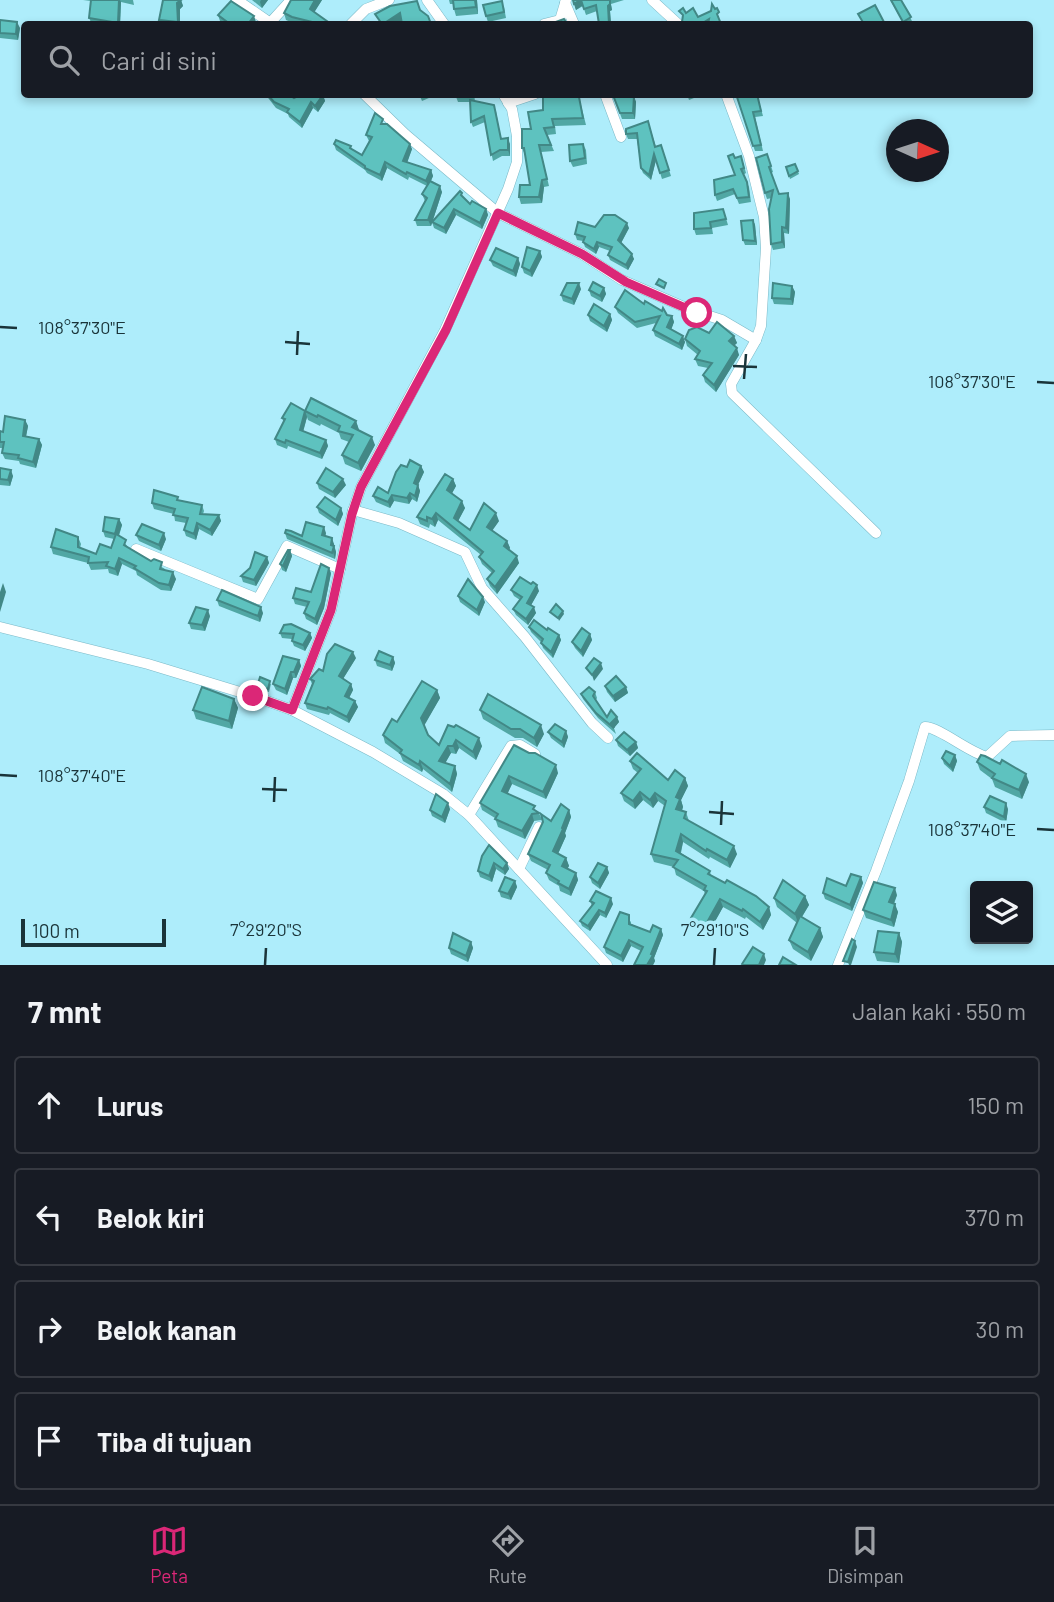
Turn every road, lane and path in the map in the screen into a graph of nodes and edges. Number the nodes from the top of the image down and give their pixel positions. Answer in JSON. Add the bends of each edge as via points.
{"nodes":[{"id":1,"x":237,"y":0,"type":"edge"},
{"id":2,"x":291,"y":0,"type":"edge"},
{"id":3,"x":389,"y":0,"type":"edge"},
{"id":4,"x":427,"y":0,"type":"edge"},
{"id":5,"x":652,"y":0,"type":"edge"},
{"id":6,"x":565,"y":1,"type":"edge"},
{"id":7,"x":267,"y":21,"type":"edge"},
{"id":8,"x":274,"y":21,"type":"edge"},
{"id":9,"x":354,"y":21,"type":"edge"},
{"id":10,"x":442,"y":21,"type":"edge"},
{"id":11,"x":556,"y":21,"type":"edge"},
{"id":12,"x":573,"y":21,"type":"edge"},
{"id":13,"x":675,"y":21,"type":"edge"},
{"id":14,"x":368,"y":98,"type":"edge"},
{"id":15,"x":606,"y":98,"type":"edge"},
{"id":16,"x":727,"y":98,"type":"edge"},
{"id":17,"x":505,"y":99,"type":"edge"},
{"id":18,"x":621,"y":137,"type":"dead end"},
{"id":19,"x":498,"y":213,"type":"junction"},
{"id":20,"x":756,"y":340,"type":"junction"},
{"id":21,"x":353,"y":510,"type":"junction"},
{"id":22,"x":876,"y":533,"type":"dead end"},
{"id":23,"x":136,"y":549,"type":"edge"},
{"id":24,"x":340,"y":569,"type":"junction"},
{"id":25,"x":0,"y":627,"type":"edge"},
{"id":26,"x":292,"y":710,"type":"junction"},
{"id":27,"x":1054,"y":735,"type":"edge"},
{"id":28,"x":608,"y":738,"type":"dead end"},
{"id":29,"x":535,"y":754,"type":"edge"},
{"id":30,"x":469,"y":815,"type":"junction"},
{"id":31,"x":539,"y":827,"type":"edge"},
{"id":32,"x":519,"y":869,"type":"junction"},
{"id":33,"x":607,"y":965,"type":"edge"},
{"id":34,"x":838,"y":965,"type":"edge"}],
"edges":[{"from":1,"to":7,"type":"street"},
{"from":2,"to":8,"type":"street"},
{"from":3,"to":9,"type":"street","via":[[366,9]]},
{"from":4,"to":10,"type":"street"},
{"from":5,"to":13,"type":"street"},
{"from":6,"to":11,"type":"street"},
{"from":6,"to":12,"type":"street"},
{"from":14,"to":19,"type":"street"},
{"from":15,"to":18,"type":"street"},
{"from":16,"to":20,"type":"street","via":[[749,156],[764,217],[761,326]]},
{"from":17,"to":19,"type":"street","via":[[512,109],[517,162]]},
{"from":19,"to":20,"type":"street","via":[[582,254],[626,282],[722,320]]},
{"from":19,"to":21,"type":"street","via":[[446,330],[366,475]]},
{"from":20,"to":22,"type":"street","via":[[731,384],[732,393]]},
{"from":21,"to":24,"type":"street"},
{"from":21,"to":28,"type":"street","via":[[399,523],[465,552],[482,588]]},
{"from":23,"to":24,"type":"street","via":[[258,599],[287,546]]},
{"from":24,"to":26,"type":"street","via":[[331,610]]},
{"from":25,"to":26,"type":"street","via":[[148,664]]},
{"from":26,"to":30,"type":"street","via":[[373,752]]},
{"from":27,"to":34,"type":"street","via":[[1010,736],[987,757],[925,727],[886,845]]},
{"from":29,"to":30,"type":"street","via":[[520,745],[510,746]]},
{"from":30,"to":32,"type":"street"},
{"from":31,"to":32,"type":"street"},
{"from":32,"to":33,"type":"street"}]}
